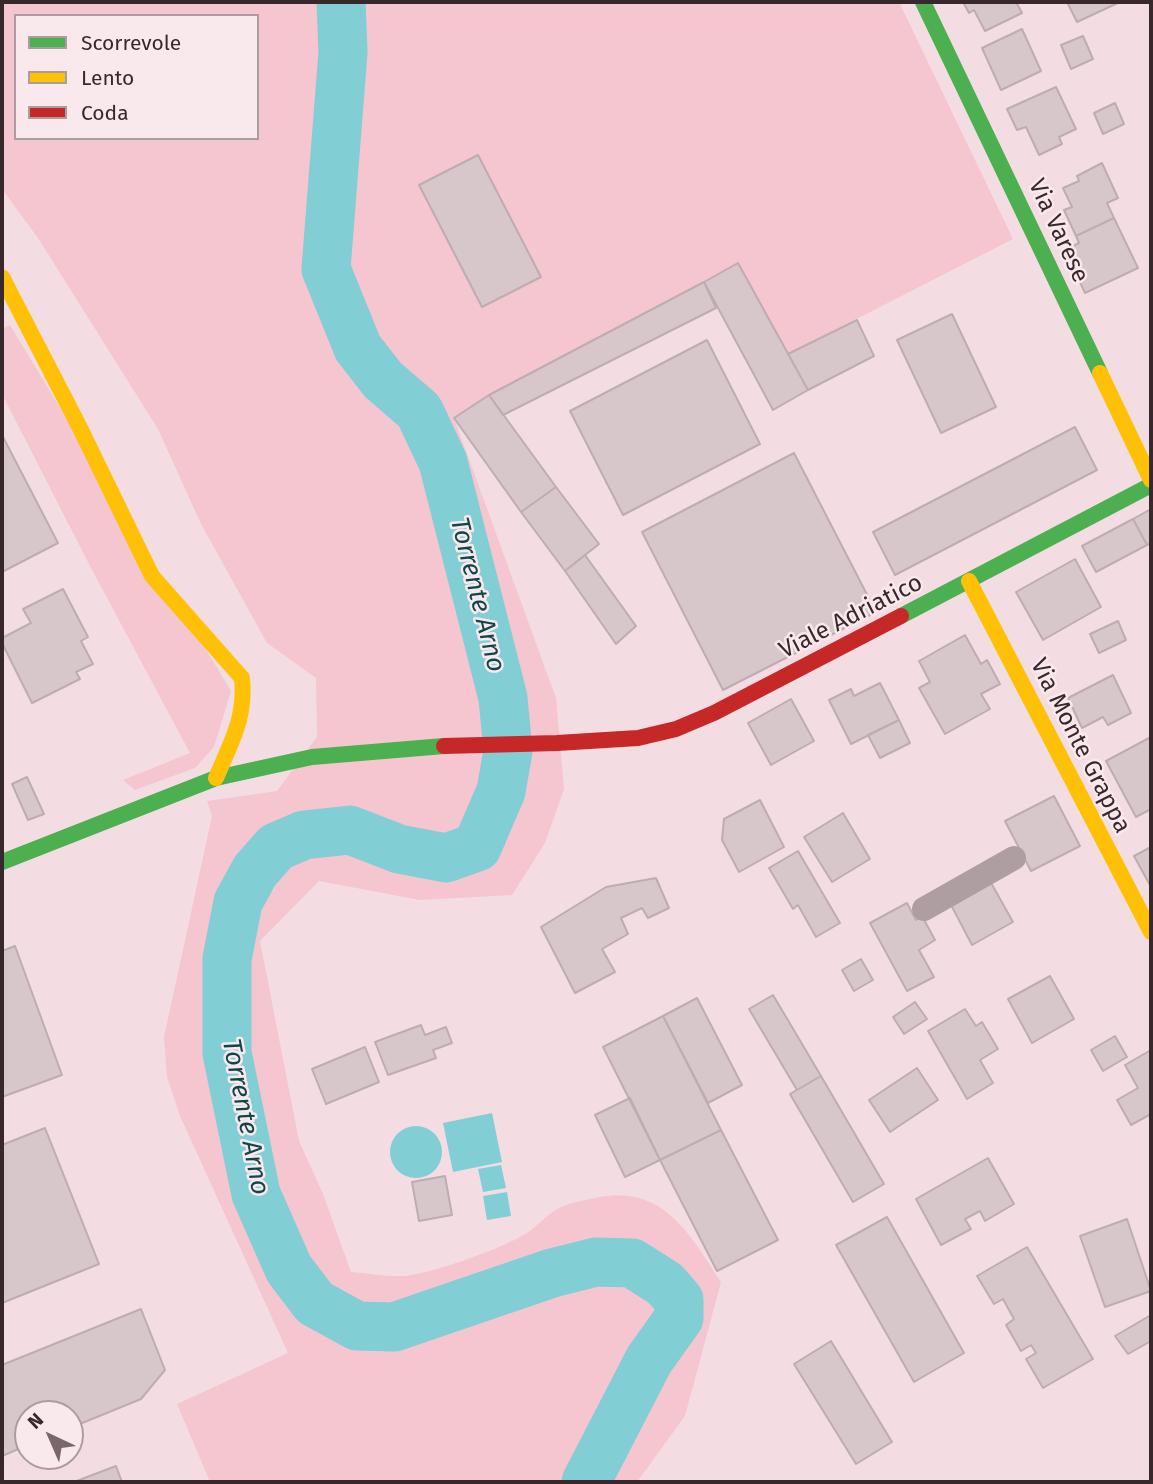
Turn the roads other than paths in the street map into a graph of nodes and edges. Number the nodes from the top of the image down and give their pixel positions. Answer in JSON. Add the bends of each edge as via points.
{"nodes":[{"id":1,"x":923,"y":2,"type":"edge"},
{"id":2,"x":2,"y":277,"type":"edge"},
{"id":3,"x":1151,"y":480,"type":"edge"},
{"id":4,"x":1151,"y":485,"type":"edge"},
{"id":5,"x":969,"y":581,"type":"junction"},
{"id":6,"x":216,"y":778,"type":"junction"},
{"id":7,"x":1014,"y":858,"type":"dead end"},
{"id":8,"x":2,"y":862,"type":"edge"},
{"id":9,"x":925,"y":909,"type":"dead end"},
{"id":10,"x":1151,"y":932,"type":"edge"}],
"edges":[{"from":1,"to":3,"type":"street","name":"Via Varese"},
{"from":2,"to":6,"type":"street","via":[[152,576],[242,678],[243,721]]},
{"from":4,"to":5,"type":"street","name":"Viale Adriatico"},
{"from":5,"to":6,"type":"street","name":"Viale Adriatico","via":[[676,729],[638,738],[312,757]]},
{"from":5,"to":10,"type":"street","name":"Via Monte Grappa"},
{"from":6,"to":8,"type":"street","name":"Viale Adriatico"},
{"from":7,"to":9,"type":"street"}]}
